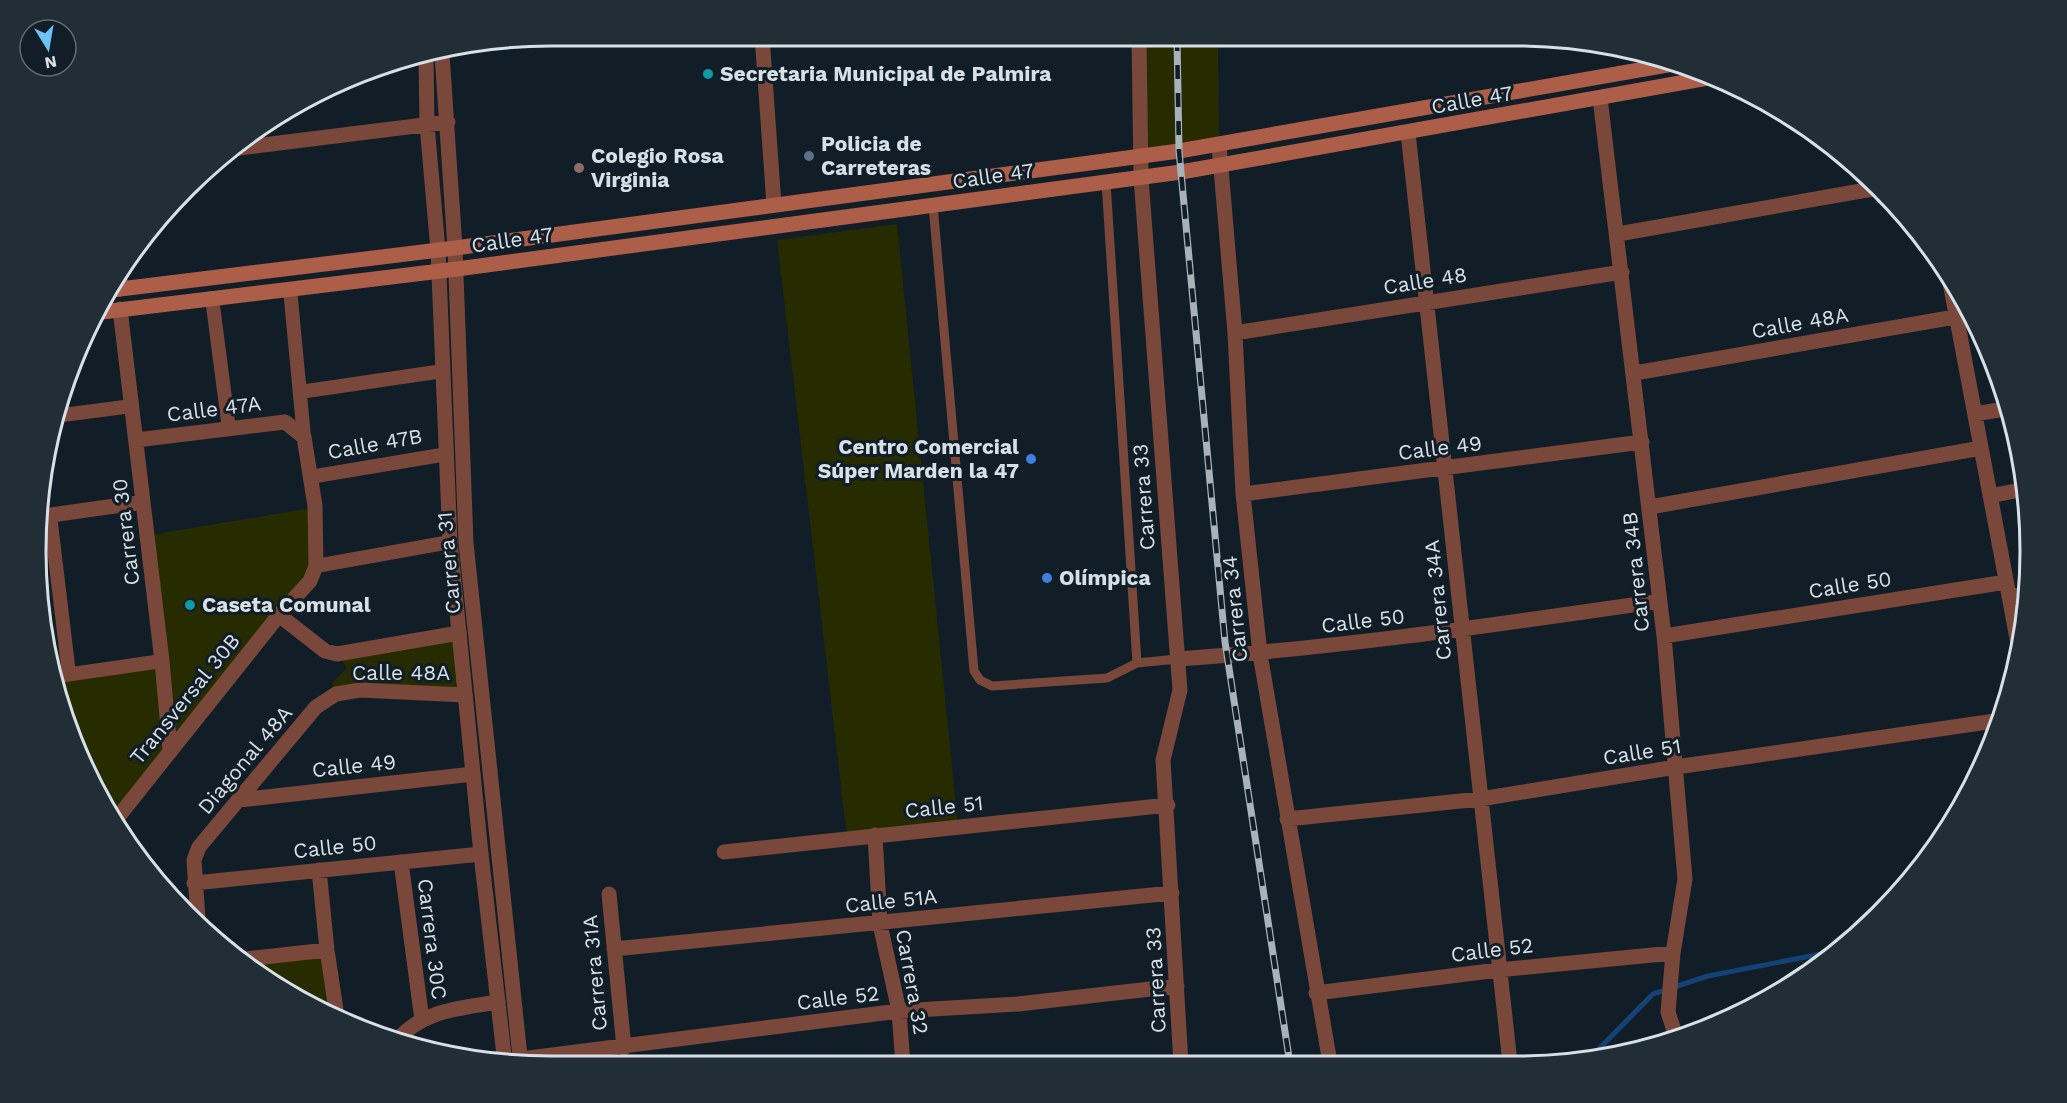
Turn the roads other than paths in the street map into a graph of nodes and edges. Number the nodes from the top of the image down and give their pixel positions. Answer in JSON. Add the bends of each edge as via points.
{"nodes":[{"id":1,"x":763,"y":46,"type":"edge"},
{"id":2,"x":1139,"y":46,"type":"edge"},
{"id":3,"x":442,"y":59,"type":"edge"},
{"id":4,"x":426,"y":63,"type":"edge"},
{"id":5,"x":1656,"y":67,"type":"edge"},
{"id":6,"x":1696,"y":80,"type":"edge"},
{"id":7,"x":1600,"y":98,"type":"junction"},
{"id":8,"x":448,"y":122,"type":"junction"},
{"id":9,"x":427,"y":125,"type":"junction"},
{"id":10,"x":1408,"y":133,"type":"junction"},
{"id":11,"x":1219,"y":145,"type":"junction"},
{"id":12,"x":250,"y":147,"type":"edge"},
{"id":13,"x":1140,"y":156,"type":"junction"},
{"id":14,"x":1221,"y":166,"type":"junction"},
{"id":15,"x":1141,"y":177,"type":"junction"},
{"id":16,"x":1106,"y":182,"type":"junction"},
{"id":17,"x":1868,"y":190,"type":"edge"},
{"id":18,"x":774,"y":205,"type":"junction"},
{"id":19,"x":933,"y":205,"type":"junction"},
{"id":20,"x":1618,"y":234,"type":"junction"},
{"id":21,"x":455,"y":248,"type":"junction"},
{"id":22,"x":438,"y":250,"type":"junction"},
{"id":23,"x":457,"y":269,"type":"junction"},
{"id":24,"x":439,"y":270,"type":"junction"},
{"id":25,"x":1622,"y":272,"type":"junction"},
{"id":26,"x":121,"y":288,"type":"edge"},
{"id":27,"x":290,"y":289,"type":"junction"},
{"id":28,"x":212,"y":298,"type":"junction"},
{"id":29,"x":1953,"y":299,"type":"edge"},
{"id":30,"x":1426,"y":301,"type":"junction"},
{"id":31,"x":120,"y":309,"type":"junction"},
{"id":32,"x":108,"y":311,"type":"edge"},
{"id":33,"x":1962,"y":316,"type":"edge"},
{"id":34,"x":1956,"y":317,"type":"junction"},
{"id":35,"x":1235,"y":333,"type":"junction"},
{"id":36,"x":443,"y":371,"type":"junction"},
{"id":37,"x":1635,"y":373,"type":"junction"},
{"id":38,"x":300,"y":392,"type":"junction"},
{"id":39,"x":132,"y":406,"type":"junction"},
{"id":40,"x":2000,"y":410,"type":"edge"},
{"id":41,"x":1975,"y":414,"type":"junction"},
{"id":42,"x":66,"y":415,"type":"edge"},
{"id":43,"x":229,"y":429,"type":"junction"},
{"id":44,"x":300,"y":432,"type":"junction"},
{"id":45,"x":462,"y":436,"type":"junction"},
{"id":46,"x":446,"y":437,"type":"junction"},
{"id":47,"x":136,"y":440,"type":"junction"},
{"id":48,"x":1642,"y":442,"type":"junction"},
{"id":49,"x":1981,"y":448,"type":"junction"},
{"id":50,"x":447,"y":453,"type":"junction"},
{"id":51,"x":1444,"y":469,"type":"junction"},
{"id":52,"x":310,"y":477,"type":"junction"},
{"id":53,"x":2016,"y":491,"type":"edge"},
{"id":54,"x":1243,"y":494,"type":"junction"},
{"id":55,"x":1990,"y":496,"type":"junction"},
{"id":56,"x":143,"y":502,"type":"junction"},
{"id":57,"x":1650,"y":507,"type":"junction"},
{"id":58,"x":48,"y":516,"type":"edge"},
{"id":59,"x":48,"y":523,"type":"edge"},
{"id":60,"x":450,"y":542,"type":"junction"},
{"id":61,"x":313,"y":574,"type":"junction"},
{"id":62,"x":2008,"y":589,"type":"junction"},
{"id":63,"x":2018,"y":592,"type":"edge"},
{"id":64,"x":1660,"y":601,"type":"junction"},
{"id":65,"x":279,"y":615,"type":"junction"},
{"id":66,"x":2015,"y":626,"type":"edge"},
{"id":67,"x":1463,"y":630,"type":"junction"},
{"id":68,"x":459,"y":633,"type":"junction"},
{"id":69,"x":1664,"y":636,"type":"junction"},
{"id":70,"x":1260,"y":654,"type":"junction"},
{"id":71,"x":1177,"y":659,"type":"junction"},
{"id":72,"x":162,"y":661,"type":"junction"},
{"id":73,"x":1137,"y":663,"type":"junction"},
{"id":74,"x":64,"y":675,"type":"edge"},
{"id":75,"x":336,"y":694,"type":"joint"},
{"id":76,"x":465,"y":695,"type":"junction"},
{"id":77,"x":1991,"y":722,"type":"edge"},
{"id":78,"x":170,"y":750,"type":"junction"},
{"id":79,"x":1676,"y":767,"type":"junction"},
{"id":80,"x":473,"y":774,"type":"junction"},
{"id":81,"x":1480,"y":799,"type":"junction"},
{"id":82,"x":239,"y":800,"type":"junction"},
{"id":83,"x":1168,"y":805,"type":"junction"},
{"id":84,"x":120,"y":814,"type":"edge"},
{"id":85,"x":1287,"y":819,"type":"junction"},
{"id":86,"x":875,"y":835,"type":"junction"},
{"id":87,"x":724,"y":852,"type":"dead end"},
{"id":88,"x":480,"y":854,"type":"junction"},
{"id":89,"x":401,"y":862,"type":"junction"},
{"id":90,"x":320,"y":870,"type":"junction"},
{"id":91,"x":195,"y":883,"type":"junction"},
{"id":92,"x":1172,"y":893,"type":"junction"},
{"id":93,"x":609,"y":894,"type":"dead end"},
{"id":94,"x":197,"y":912,"type":"edge"},
{"id":95,"x":880,"y":924,"type":"junction"},
{"id":96,"x":614,"y":949,"type":"junction"},
{"id":97,"x":327,"y":950,"type":"junction"},
{"id":98,"x":1673,"y":953,"type":"junction"},
{"id":99,"x":253,"y":958,"type":"edge"},
{"id":100,"x":1498,"y":970,"type":"junction"},
{"id":101,"x":1177,"y":986,"type":"junction"},
{"id":102,"x":1316,"y":993,"type":"junction"},
{"id":103,"x":498,"y":1002,"type":"junction"},
{"id":104,"x":336,"y":1008,"type":"edge"},
{"id":105,"x":899,"y":1011,"type":"junction"},
{"id":106,"x":422,"y":1020,"type":"junction"},
{"id":107,"x":1674,"y":1031,"type":"edge"},
{"id":108,"x":403,"y":1034,"type":"edge"},
{"id":109,"x":624,"y":1047,"type":"junction"},
{"id":110,"x":504,"y":1054,"type":"edge"},
{"id":111,"x":520,"y":1055,"type":"edge"},
{"id":112,"x":562,"y":1056,"type":"edge"},
{"id":113,"x":902,"y":1056,"type":"edge"},
{"id":114,"x":1181,"y":1056,"type":"edge"},
{"id":115,"x":1329,"y":1056,"type":"edge"},
{"id":116,"x":1509,"y":1056,"type":"edge"}],
"edges":[{"from":1,"to":18,"type":"street"},
{"from":2,"to":13,"type":"street"},
{"from":3,"to":8,"type":"street","name":"Carrera 31"},
{"from":4,"to":9,"type":"street","name":"Carrera 31"},
{"from":5,"to":11,"type":"main road","name":"Calle 47"},
{"from":6,"to":7,"type":"main road","name":"Calle 47"},
{"from":7,"to":10,"type":"main road","name":"Calle 47"},
{"from":7,"to":20,"type":"street","name":"Carrera 34B"},
{"from":8,"to":9,"type":"street"},
{"from":8,"to":21,"type":"street","name":"Carrera 31"},
{"from":9,"to":12,"type":"street"},
{"from":9,"to":22,"type":"street","name":"Carrera 31"},
{"from":10,"to":14,"type":"main road","name":"Calle 47"},
{"from":10,"to":30,"type":"street","name":"Carrera 34A"},
{"from":11,"to":13,"type":"main road","name":"Calle 47"},
{"from":11,"to":14,"type":"street","name":"Carrera 34"},
{"from":13,"to":15,"type":"street"},
{"from":13,"to":18,"type":"main road","name":"Calle 47"},
{"from":14,"to":15,"type":"main road","name":"Calle 47"},
{"from":14,"to":35,"type":"street","name":"Carrera 34"},
{"from":15,"to":16,"type":"main road","name":"Calle 47"},
{"from":15,"to":71,"type":"street","name":"Carrera 33"},
{"from":16,"to":19,"type":"main road","name":"Calle 47"},
{"from":16,"to":73,"type":"lane"},
{"from":17,"to":20,"type":"street"},
{"from":18,"to":21,"type":"main road","name":"Calle 47"},
{"from":19,"to":23,"type":"main road","name":"Calle 47"},
{"from":19,"to":73,"type":"lane","via":[[974,670],[980,680],[992,686],[1107,678]]},
{"from":20,"to":25,"type":"street","name":"Carrera 34B"},
{"from":21,"to":22,"type":"main road","name":"Calle 47"},
{"from":21,"to":23,"type":"street","name":"Carrera 31"},
{"from":22,"to":24,"type":"street","name":"Carrera 31"},
{"from":22,"to":26,"type":"main road","name":"Calle 47"},
{"from":23,"to":24,"type":"main road","name":"Calle 47"},
{"from":23,"to":45,"type":"street","name":"Carrera 31"},
{"from":24,"to":27,"type":"main road","name":"Calle 47"},
{"from":24,"to":36,"type":"street","name":"Carrera 31"},
{"from":25,"to":30,"type":"street","name":"Calle 48"},
{"from":25,"to":37,"type":"street","name":"Carrera 34B"},
{"from":27,"to":28,"type":"main road","name":"Calle 47"},
{"from":27,"to":38,"type":"street"},
{"from":28,"to":31,"type":"main road","name":"Calle 47"},
{"from":28,"to":43,"type":"street"},
{"from":29,"to":34,"type":"street"},
{"from":30,"to":35,"type":"street","name":"Calle 48"},
{"from":30,"to":51,"type":"street","name":"Carrera 34A"},
{"from":31,"to":32,"type":"main road","name":"Calle 47"},
{"from":31,"to":39,"type":"street","name":"Carrera 30"},
{"from":33,"to":34,"type":"street","name":"Calle 48A"},
{"from":34,"to":37,"type":"street","name":"Calle 48A"},
{"from":34,"to":41,"type":"street"},
{"from":35,"to":54,"type":"street","name":"Carrera 34"},
{"from":36,"to":38,"type":"street"},
{"from":36,"to":46,"type":"street","name":"Carrera 31"},
{"from":37,"to":48,"type":"street","name":"Carrera 34B"},
{"from":38,"to":44,"type":"street"},
{"from":39,"to":42,"type":"street"},
{"from":39,"to":47,"type":"street","name":"Carrera 30"},
{"from":40,"to":41,"type":"street"},
{"from":41,"to":49,"type":"street"},
{"from":43,"to":44,"type":"street","name":"Calle 47A","via":[[285,422]]},
{"from":43,"to":47,"type":"street","name":"Calle 47A"},
{"from":44,"to":52,"type":"street"},
{"from":45,"to":46,"type":"street"},
{"from":45,"to":111,"type":"street","name":"Carrera 31","via":[[466,543]]},
{"from":46,"to":50,"type":"street","name":"Carrera 31"},
{"from":47,"to":56,"type":"street","name":"Carrera 30"},
{"from":48,"to":51,"type":"street","name":"Calle 49"},
{"from":48,"to":57,"type":"street","name":"Carrera 34B"},
{"from":49,"to":55,"type":"street"},
{"from":49,"to":57,"type":"street"},
{"from":50,"to":52,"type":"street","name":"Calle 47B"},
{"from":50,"to":60,"type":"street","name":"Carrera 31"},
{"from":51,"to":54,"type":"street","name":"Calle 49"},
{"from":51,"to":67,"type":"street","name":"Carrera 34A"},
{"from":52,"to":61,"type":"street","via":[[315,506]]},
{"from":53,"to":55,"type":"street"},
{"from":54,"to":70,"type":"street","name":"Carrera 34"},
{"from":55,"to":62,"type":"street"},
{"from":56,"to":58,"type":"street"},
{"from":56,"to":72,"type":"street","name":"Carrera 30"},
{"from":57,"to":64,"type":"street","name":"Carrera 34B"},
{"from":59,"to":74,"type":"street"},
{"from":60,"to":61,"type":"street"},
{"from":60,"to":68,"type":"street","name":"Carrera 31"},
{"from":61,"to":65,"type":"street","name":"Transversal 30B"},
{"from":62,"to":63,"type":"street","name":"Calle 50"},
{"from":62,"to":66,"type":"street"},
{"from":62,"to":69,"type":"street","name":"Calle 50"},
{"from":64,"to":67,"type":"street","name":"Calle 50"},
{"from":64,"to":69,"type":"street","name":"Carrera 34B"},
{"from":65,"to":68,"type":"street","via":[[325,651],[338,654]]},
{"from":65,"to":78,"type":"street","name":"Transversal 30B"},
{"from":67,"to":70,"type":"street","name":"Calle 50"},
{"from":67,"to":81,"type":"street","name":"Carrera 34A"},
{"from":68,"to":76,"type":"street","name":"Carrera 31"},
{"from":69,"to":79,"type":"street","name":"Carrera 34B"},
{"from":70,"to":71,"type":"street","name":"Calle 50"},
{"from":70,"to":85,"type":"street","name":"Carrera 34"},
{"from":71,"to":73,"type":"lane"},
{"from":71,"to":83,"type":"street","name":"Carrera 33","via":[[1180,690],[1163,760]]},
{"from":72,"to":74,"type":"street"},
{"from":72,"to":78,"type":"street","name":"Carrera 30"},
{"from":75,"to":76,"type":"street","name":"Calle 48A","via":[[360,690]]},
{"from":75,"to":82,"type":"street","name":"Diagonal 48A","via":[[316,707]]},
{"from":76,"to":80,"type":"street","name":"Carrera 31"},
{"from":77,"to":79,"type":"street","name":"Calle 51"},
{"from":78,"to":84,"type":"street","name":"Transversal 30B"},
{"from":79,"to":81,"type":"street","name":"Calle 51"},
{"from":79,"to":98,"type":"street","name":"Carrera 34B","via":[[1685,879]]},
{"from":80,"to":82,"type":"street","name":"Calle 49"},
{"from":80,"to":88,"type":"street","name":"Carrera 31"},
{"from":81,"to":85,"type":"street","name":"Calle 51"},
{"from":81,"to":100,"type":"street","name":"Carrera 34A"},
{"from":82,"to":91,"type":"street","name":"Diagonal 48A","via":[[199,847],[194,860]]},
{"from":83,"to":86,"type":"street","name":"Calle 51"},
{"from":83,"to":92,"type":"street","name":"Carrera 33"},
{"from":85,"to":102,"type":"street","name":"Carrera 34"},
{"from":86,"to":87,"type":"street","name":"Calle 51"},
{"from":86,"to":95,"type":"street","name":"Carrera 32"},
{"from":88,"to":89,"type":"street","name":"Calle 50"},
{"from":88,"to":103,"type":"street","name":"Carrera 31"},
{"from":89,"to":90,"type":"street","name":"Calle 50"},
{"from":89,"to":106,"type":"street","name":"Carrera 30C"},
{"from":90,"to":91,"type":"street","name":"Calle 50"},
{"from":90,"to":97,"type":"street"},
{"from":91,"to":94,"type":"street"},
{"from":92,"to":95,"type":"street","name":"Calle 51A"},
{"from":92,"to":101,"type":"street","name":"Carrera 33"},
{"from":93,"to":96,"type":"street","name":"Carrera 31A"},
{"from":95,"to":96,"type":"street","name":"Calle 51A"},
{"from":95,"to":105,"type":"street","name":"Carrera 32"},
{"from":96,"to":109,"type":"street","name":"Carrera 31A"},
{"from":97,"to":99,"type":"street"},
{"from":97,"to":104,"type":"street"},
{"from":98,"to":100,"type":"street","name":"Calle 52"},
{"from":98,"to":107,"type":"street","name":"Carrera 34B","via":[[1668,1012]]},
{"from":100,"to":102,"type":"street","name":"Calle 52"},
{"from":100,"to":116,"type":"street","name":"Carrera 34A"},
{"from":101,"to":105,"type":"street","name":"Calle 52","via":[[1018,1004]]},
{"from":101,"to":114,"type":"street","name":"Carrera 33"},
{"from":102,"to":115,"type":"street","name":"Carrera 34"},
{"from":103,"to":106,"type":"street"},
{"from":103,"to":110,"type":"street","name":"Carrera 31"},
{"from":105,"to":109,"type":"street","name":"Calle 52"},
{"from":105,"to":113,"type":"street","name":"Carrera 32"},
{"from":106,"to":108,"type":"street"},
{"from":109,"to":112,"type":"street","name":"Calle 52"}]}
